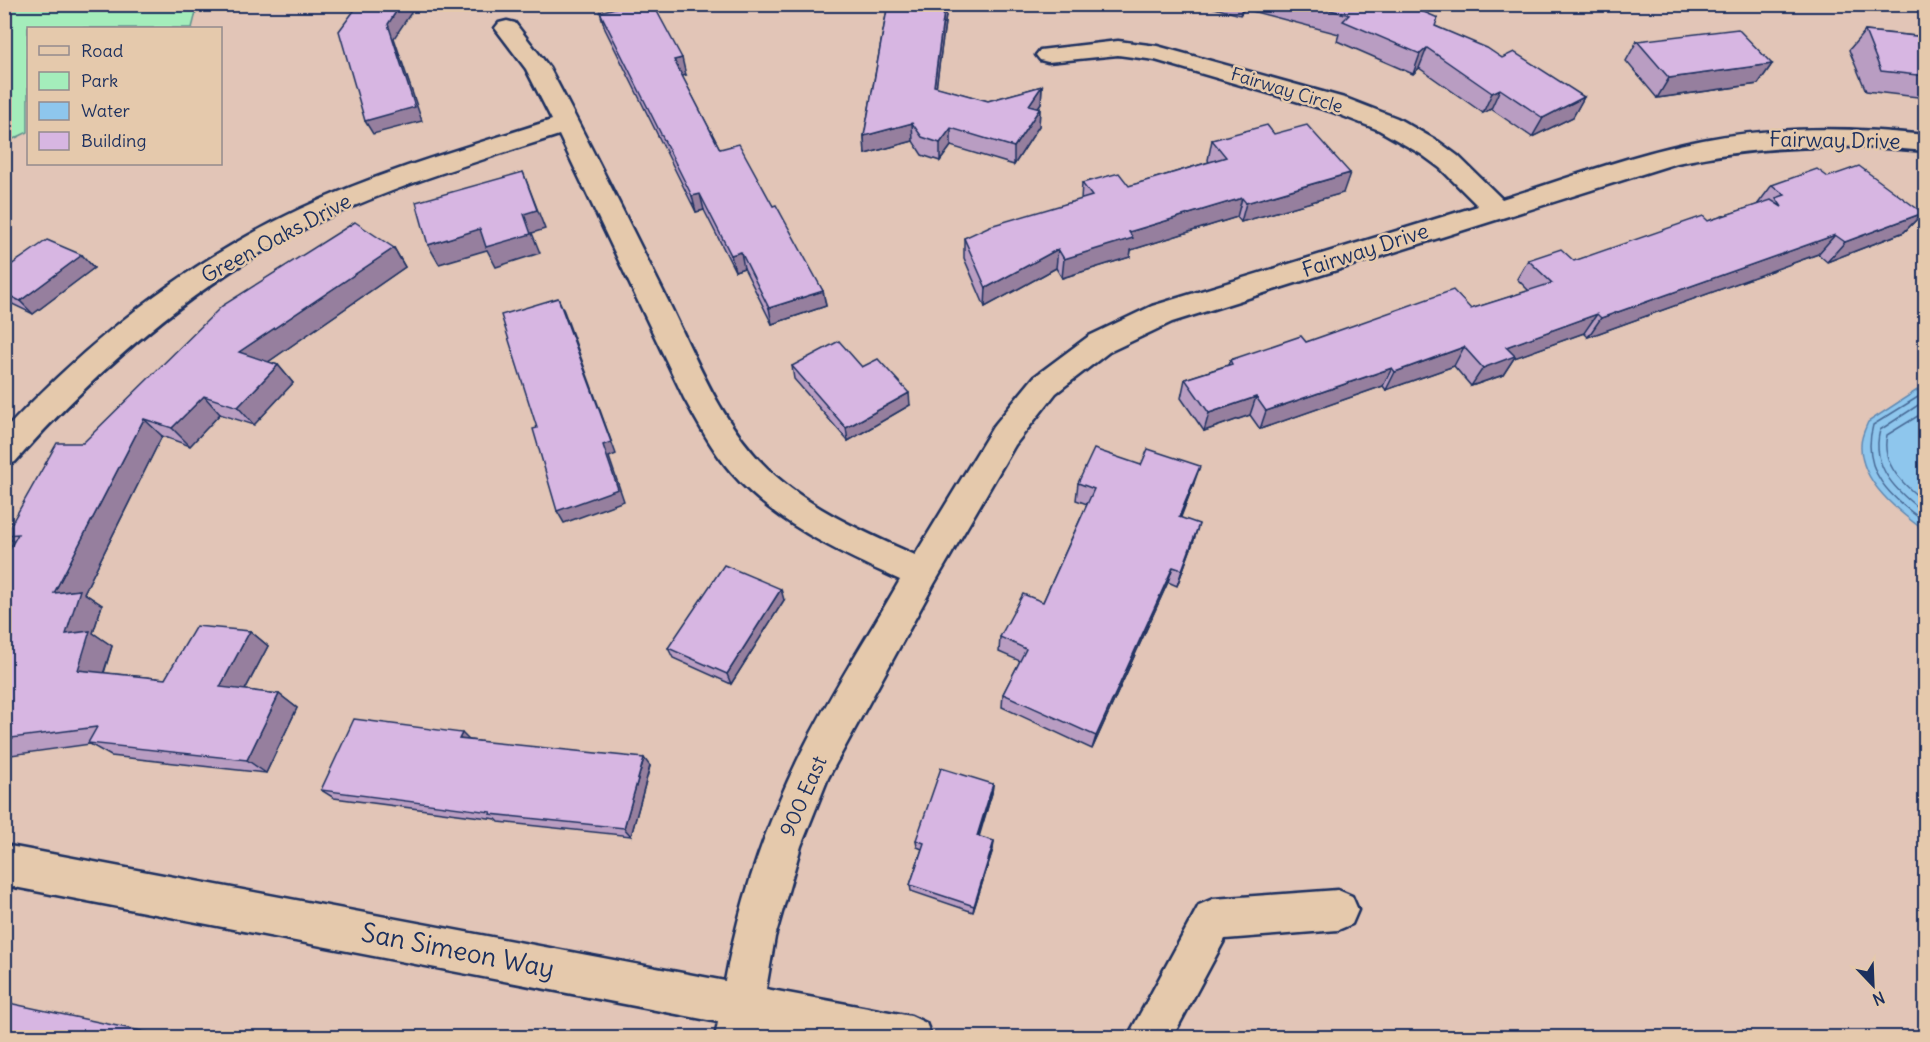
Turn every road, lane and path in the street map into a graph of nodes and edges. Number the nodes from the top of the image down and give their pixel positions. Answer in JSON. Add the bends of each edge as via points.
{"nodes":[{"id":1,"x":507,"y":28,"type":"dead end"},
{"id":2,"x":1048,"y":55,"type":"dead end"},
{"id":3,"x":567,"y":124,"type":"junction"},
{"id":4,"x":1926,"y":142,"type":"edge"},
{"id":5,"x":1496,"y":208,"type":"junction"},
{"id":6,"x":4,"y":453,"type":"edge"},
{"id":7,"x":922,"y":574,"type":"junction"},
{"id":8,"x":4,"y":865,"type":"edge"},
{"id":9,"x":1338,"y":910,"type":"dead end"},
{"id":10,"x":739,"y":1020,"type":"edge"},
{"id":11,"x":911,"y":1038,"type":"edge"},
{"id":12,"x":1148,"y":1038,"type":"edge"}],
"edges":[{"from":1,"to":3,"type":"street","via":[[537,67]]},
{"from":2,"to":5,"type":"street","name":"Fairway Circle","via":[[1118,48],[1157,53],[1339,105],[1388,124],[1430,148]]},
{"from":3,"to":6,"type":"street","name":"Green Oaks Drive","via":[[359,193],[202,275],[110,344]]},
{"from":3,"to":7,"type":"street","via":[[690,378],[732,448],[757,478],[786,502],[865,548]]},
{"from":4,"to":5,"type":"street","name":"Fairway Drive","via":[[1794,137],[1711,146]]},
{"from":5,"to":7,"type":"street","name":"Fairway Drive","via":[[1162,314],[1099,344],[1070,364],[1023,409]]},
{"from":7,"to":10,"type":"street","name":"900 East","via":[[796,805],[754,937]]},
{"from":8,"to":10,"type":"street","name":"San Simeon Way"},
{"from":9,"to":12,"type":"street","via":[[1214,919]]},
{"from":10,"to":11,"type":"street","name":"San Simeon Way"}]}
